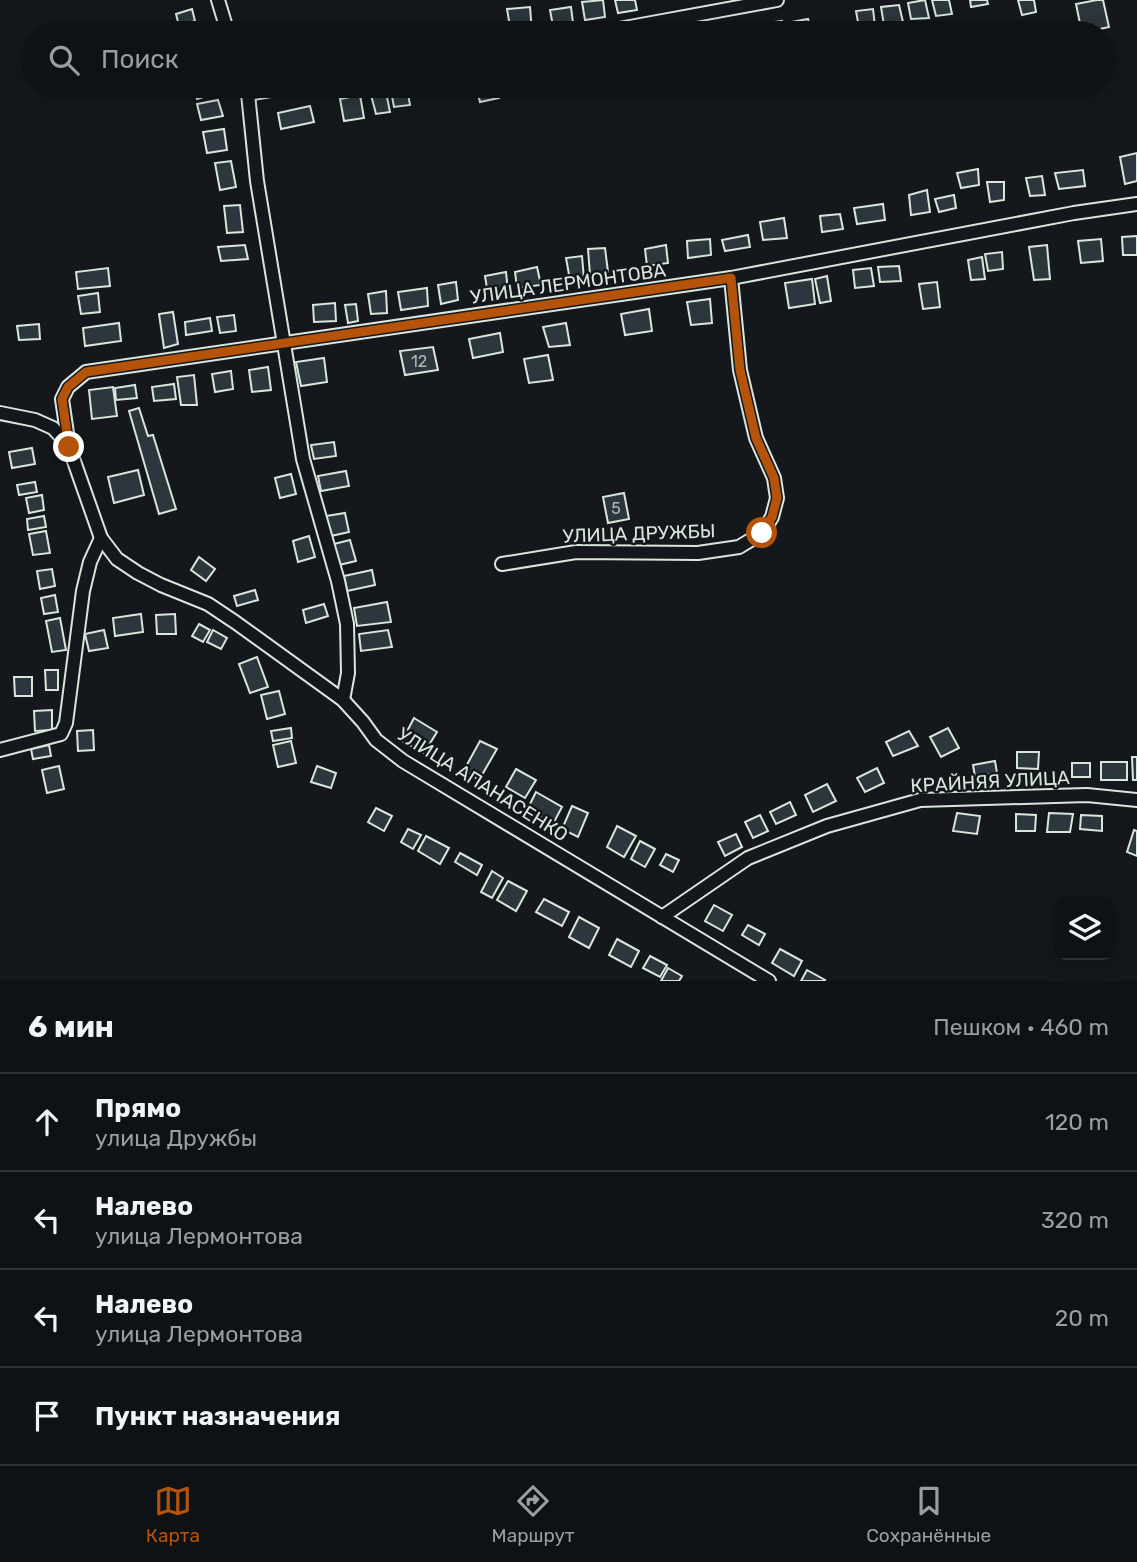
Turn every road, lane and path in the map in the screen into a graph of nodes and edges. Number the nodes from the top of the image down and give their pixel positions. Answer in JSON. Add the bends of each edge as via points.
{"nodes":[{"id":1,"x":218,"y":0,"type":"edge"},
{"id":2,"x":777,"y":0,"type":"edge"},
{"id":3,"x":224,"y":21,"type":"edge"},
{"id":4,"x":662,"y":21,"type":"edge"},
{"id":5,"x":247,"y":98,"type":"edge"},
{"id":6,"x":1137,"y":204,"type":"edge"},
{"id":7,"x":731,"y":278,"type":"junction"},
{"id":8,"x":284,"y":344,"type":"junction"},
{"id":9,"x":0,"y":413,"type":"edge"},
{"id":10,"x":69,"y":447,"type":"junction"},
{"id":11,"x":101,"y":538,"type":"junction"},
{"id":12,"x":502,"y":564,"type":"dead end"},
{"id":13,"x":343,"y":700,"type":"junction"},
{"id":14,"x":0,"y":751,"type":"edge"},
{"id":15,"x":1137,"y":800,"type":"edge"},
{"id":16,"x":662,"y":918,"type":"junction"},
{"id":17,"x":769,"y":981,"type":"edge"}],
"edges":[{"from":1,"to":3,"type":"street"},
{"from":2,"to":4,"type":"street"},
{"from":5,"to":8,"type":"street"},
{"from":6,"to":7,"type":"street","name":"УЛИЦА ЛЕРМОНТОВА"},
{"from":7,"to":8,"type":"street","name":"УЛИЦА ЛЕРМОНТОВА"},
{"from":7,"to":12,"type":"street","name":"УЛИЦА ДРУЖБЫ","via":[[740,370],[756,438],[774,478],[777,498],[762,533],[739,547],[698,553],[576,552]]},
{"from":8,"to":10,"type":"street","name":"УЛИЦА ЛЕРМОНТОВА","via":[[86,372],[62,399]]},
{"from":8,"to":13,"type":"street","via":[[303,459],[347,624],[348,673]]},
{"from":9,"to":10,"type":"street","via":[[53,428]]},
{"from":10,"to":11,"type":"street","name":"УЛИЦА АПАНАСЕНКО"},
{"from":11,"to":13,"type":"street","name":"УЛИЦА АПАНАСЕНКО","via":[[117,559],[160,585],[208,604]]},
{"from":11,"to":14,"type":"street","via":[[82,591],[61,734]]},
{"from":13,"to":16,"type":"street","name":"УЛИЦА АПАНАСЕНКО","via":[[376,740],[403,761]]},
{"from":15,"to":16,"type":"street","name":"КРАЙНЯЯ УЛИЦА","via":[[1087,795],[920,800],[827,825],[748,858]]},
{"from":16,"to":17,"type":"street","name":"УЛИЦА АПАНАСЕНКО"}]}
